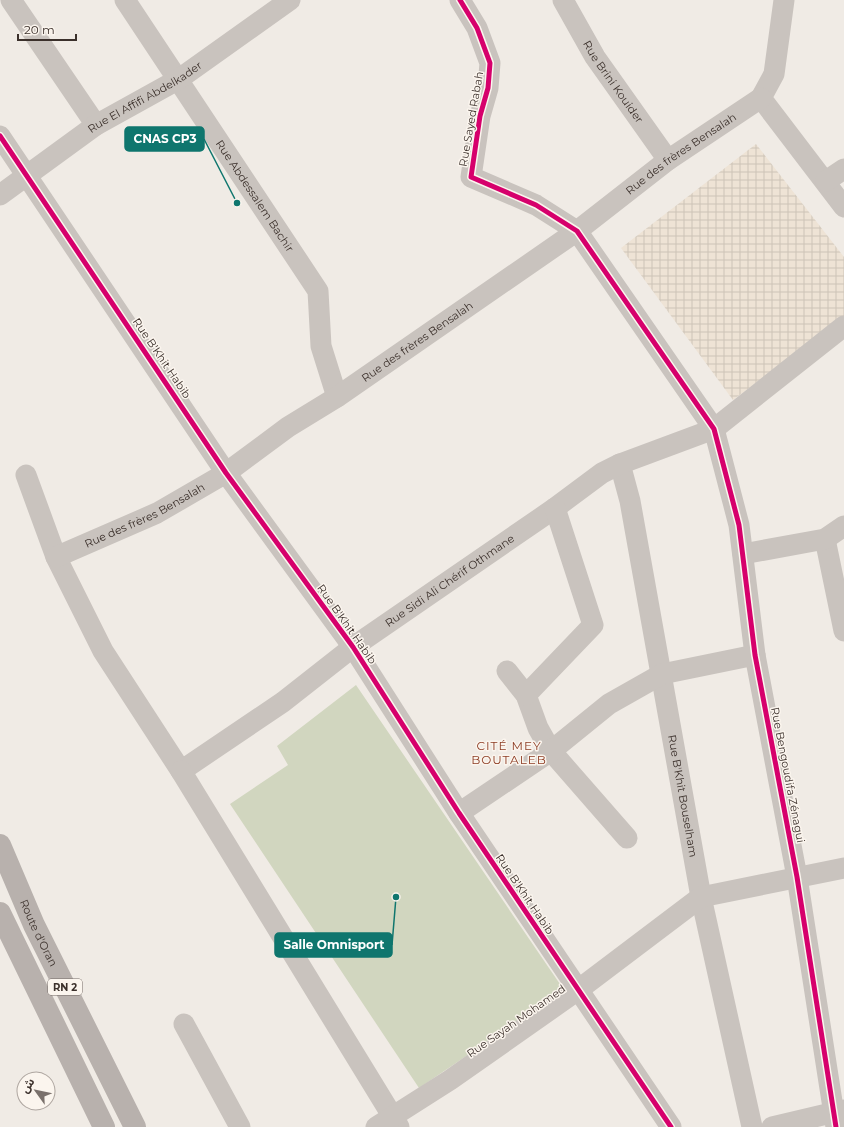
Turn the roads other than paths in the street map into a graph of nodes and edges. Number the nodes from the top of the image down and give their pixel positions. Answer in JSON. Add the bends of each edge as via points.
{"nodes":[{"id":1,"x":11,"y":0,"type":"edge"},
{"id":2,"x":125,"y":0,"type":"edge"},
{"id":3,"x":290,"y":0,"type":"edge"},
{"id":4,"x":460,"y":0,"type":"edge"},
{"id":5,"x":563,"y":0,"type":"edge"},
{"id":6,"x":784,"y":0,"type":"edge"},
{"id":7,"x":179,"y":79,"type":"junction"},
{"id":8,"x":761,"y":98,"type":"junction"},
{"id":9,"x":96,"y":125,"type":"junction"},
{"id":10,"x":0,"y":136,"type":"edge"},
{"id":11,"x":668,"y":160,"type":"junction"},
{"id":12,"x":844,"y":169,"type":"edge"},
{"id":13,"x":28,"y":176,"type":"junction"},
{"id":14,"x":826,"y":181,"type":"junction"},
{"id":15,"x":0,"y":195,"type":"edge"},
{"id":16,"x":844,"y":207,"type":"edge"},
{"id":17,"x":577,"y":231,"type":"junction"},
{"id":18,"x":844,"y":326,"type":"edge"},
{"id":19,"x":337,"y":396,"type":"junction"},
{"id":20,"x":714,"y":428,"type":"junction"},
{"id":21,"x":620,"y":464,"type":"junction"},
{"id":22,"x":226,"y":473,"type":"junction"},
{"id":23,"x":26,"y":475,"type":"dead end"},
{"id":24,"x":555,"y":508,"type":"junction"},
{"id":25,"x":844,"y":526,"type":"edge"},
{"id":26,"x":825,"y":539,"type":"junction"},
{"id":27,"x":743,"y":554,"type":"junction"},
{"id":28,"x":56,"y":557,"type":"junction"},
{"id":29,"x":844,"y":631,"type":"edge"},
{"id":30,"x":353,"y":648,"type":"junction"},
{"id":31,"x":756,"y":656,"type":"junction"},
{"id":32,"x":507,"y":671,"type":"dead end"},
{"id":33,"x":662,"y":674,"type":"junction"},
{"id":34,"x":526,"y":695,"type":"junction"},
{"id":35,"x":550,"y":751,"type":"junction"},
{"id":36,"x":181,"y":771,"type":"junction"},
{"id":37,"x":459,"y":813,"type":"junction"},
{"id":38,"x":627,"y":838,"type":"dead end"},
{"id":39,"x":0,"y":845,"type":"edge"},
{"id":40,"x":844,"y":868,"type":"edge"},
{"id":41,"x":797,"y":877,"type":"junction"},
{"id":42,"x":701,"y":897,"type":"junction"},
{"id":43,"x":0,"y":913,"type":"edge"},
{"id":44,"x":578,"y":990,"type":"junction"},
{"id":45,"x":184,"y":1024,"type":"dead end"},
{"id":46,"x":838,"y":1116,"type":"edge"},
{"id":47,"x":389,"y":1124,"type":"edge"},
{"id":48,"x":104,"y":1127,"type":"edge"},
{"id":49,"x":136,"y":1127,"type":"edge"},
{"id":50,"x":240,"y":1127,"type":"edge"},
{"id":51,"x":671,"y":1127,"type":"edge"},
{"id":52,"x":752,"y":1127,"type":"edge"},
{"id":53,"x":772,"y":1127,"type":"edge"}],
"edges":[{"from":1,"to":9,"type":"street"},
{"from":2,"to":7,"type":"street","name":"Rue Abdessalem Bachir"},
{"from":3,"to":7,"type":"street","name":"Rue El Affifi Abdelkader"},
{"from":4,"to":17,"type":"street","name":"Rue Sayed Rabah","via":[[483,42],[490,63],[488,88],[480,116],[471,177],[536,205]]},
{"from":5,"to":11,"type":"street","name":"Rue Brini Kouider","via":[[596,57]]},
{"from":6,"to":8,"type":"street","via":[[774,74]]},
{"from":7,"to":9,"type":"street","name":"Rue El Affifi Abdelkader"},
{"from":7,"to":19,"type":"street","name":"Rue Abdessalem Bachir","via":[[318,292],[321,346]]},
{"from":8,"to":11,"type":"street","name":"Rue des frères Bensalah"},
{"from":8,"to":14,"type":"street"},
{"from":9,"to":13,"type":"street","name":"Rue El Affifi Abdelkader"},
{"from":10,"to":13,"type":"street","name":"Rue B'Khit Habib"},
{"from":11,"to":17,"type":"street","name":"Rue des frères Bensalah"},
{"from":12,"to":14,"type":"street"},
{"from":13,"to":15,"type":"street","name":"Rue El Affifi Abdelkader"},
{"from":13,"to":22,"type":"street","name":"Rue B'Khit Habib"},
{"from":14,"to":16,"type":"street"},
{"from":17,"to":19,"type":"street","name":"Rue des frères Bensalah"},
{"from":17,"to":20,"type":"street"},
{"from":18,"to":20,"type":"street","name":"Rue Sidi Ali Chérif Othmane"},
{"from":19,"to":22,"type":"street","name":"Rue des frères Bensalah","via":[[288,427]]},
{"from":20,"to":21,"type":"street","name":"Rue Sidi Ali Chérif Othmane"},
{"from":20,"to":27,"type":"street","name":"Rue Bengoudifa Zénagui","via":[[739,526]]},
{"from":21,"to":24,"type":"street","name":"Rue Sidi Ali Chérif Othmane","via":[[602,473]]},
{"from":21,"to":33,"type":"street","name":"Rue B'Khit Bouselham","via":[[630,501]]},
{"from":22,"to":28,"type":"street","name":"Rue des frères Bensalah","via":[[157,513]]},
{"from":22,"to":30,"type":"street","name":"Rue B'Khit Habib"},
{"from":23,"to":28,"type":"street"},
{"from":24,"to":30,"type":"street","name":"Rue Sidi Ali Chérif Othmane"},
{"from":24,"to":34,"type":"street","via":[[593,626]]},
{"from":25,"to":26,"type":"street"},
{"from":26,"to":27,"type":"street"},
{"from":26,"to":29,"type":"street"},
{"from":27,"to":31,"type":"street","name":"Rue Bengoudifa Zénagui"},
{"from":28,"to":36,"type":"street","via":[[103,651]]},
{"from":30,"to":36,"type":"street","name":"Rue Sidi Ali Chérif Othmane","via":[[283,702]]},
{"from":30,"to":37,"type":"street","name":"Rue B'Khit Habib"},
{"from":31,"to":33,"type":"street"},
{"from":31,"to":41,"type":"street","name":"Rue Bengoudifa Zénagui"},
{"from":32,"to":34,"type":"street"},
{"from":33,"to":35,"type":"street","via":[[609,704]]},
{"from":33,"to":42,"type":"street","name":"Rue B'Khit Bouselham"},
{"from":34,"to":35,"type":"street"},
{"from":35,"to":37,"type":"street"},
{"from":35,"to":38,"type":"street"},
{"from":36,"to":47,"type":"street"},
{"from":37,"to":44,"type":"street","name":"Rue B'Khit Habib"},
{"from":39,"to":49,"type":"main road","name":"Route d'Oran","number":"RN 2","via":[[34,925]]},
{"from":40,"to":41,"type":"street","name":"Rue Sayah Mohamed"},
{"from":41,"to":42,"type":"street","name":"Rue Sayah Mohamed"},
{"from":41,"to":46,"type":"street","name":"Rue Bengoudifa Zénagui"},
{"from":42,"to":44,"type":"street","name":"Rue Sayah Mohamed"},
{"from":42,"to":52,"type":"street","name":"Rue B'Khit Bouselham"},
{"from":43,"to":48,"type":"main road","number":"RN 2"},
{"from":44,"to":47,"type":"street","name":"Rue Sayah Mohamed"},
{"from":44,"to":51,"type":"street","name":"Rue B'Khit Habib"},
{"from":45,"to":50,"type":"street"},
{"from":46,"to":53,"type":"street"}]}
